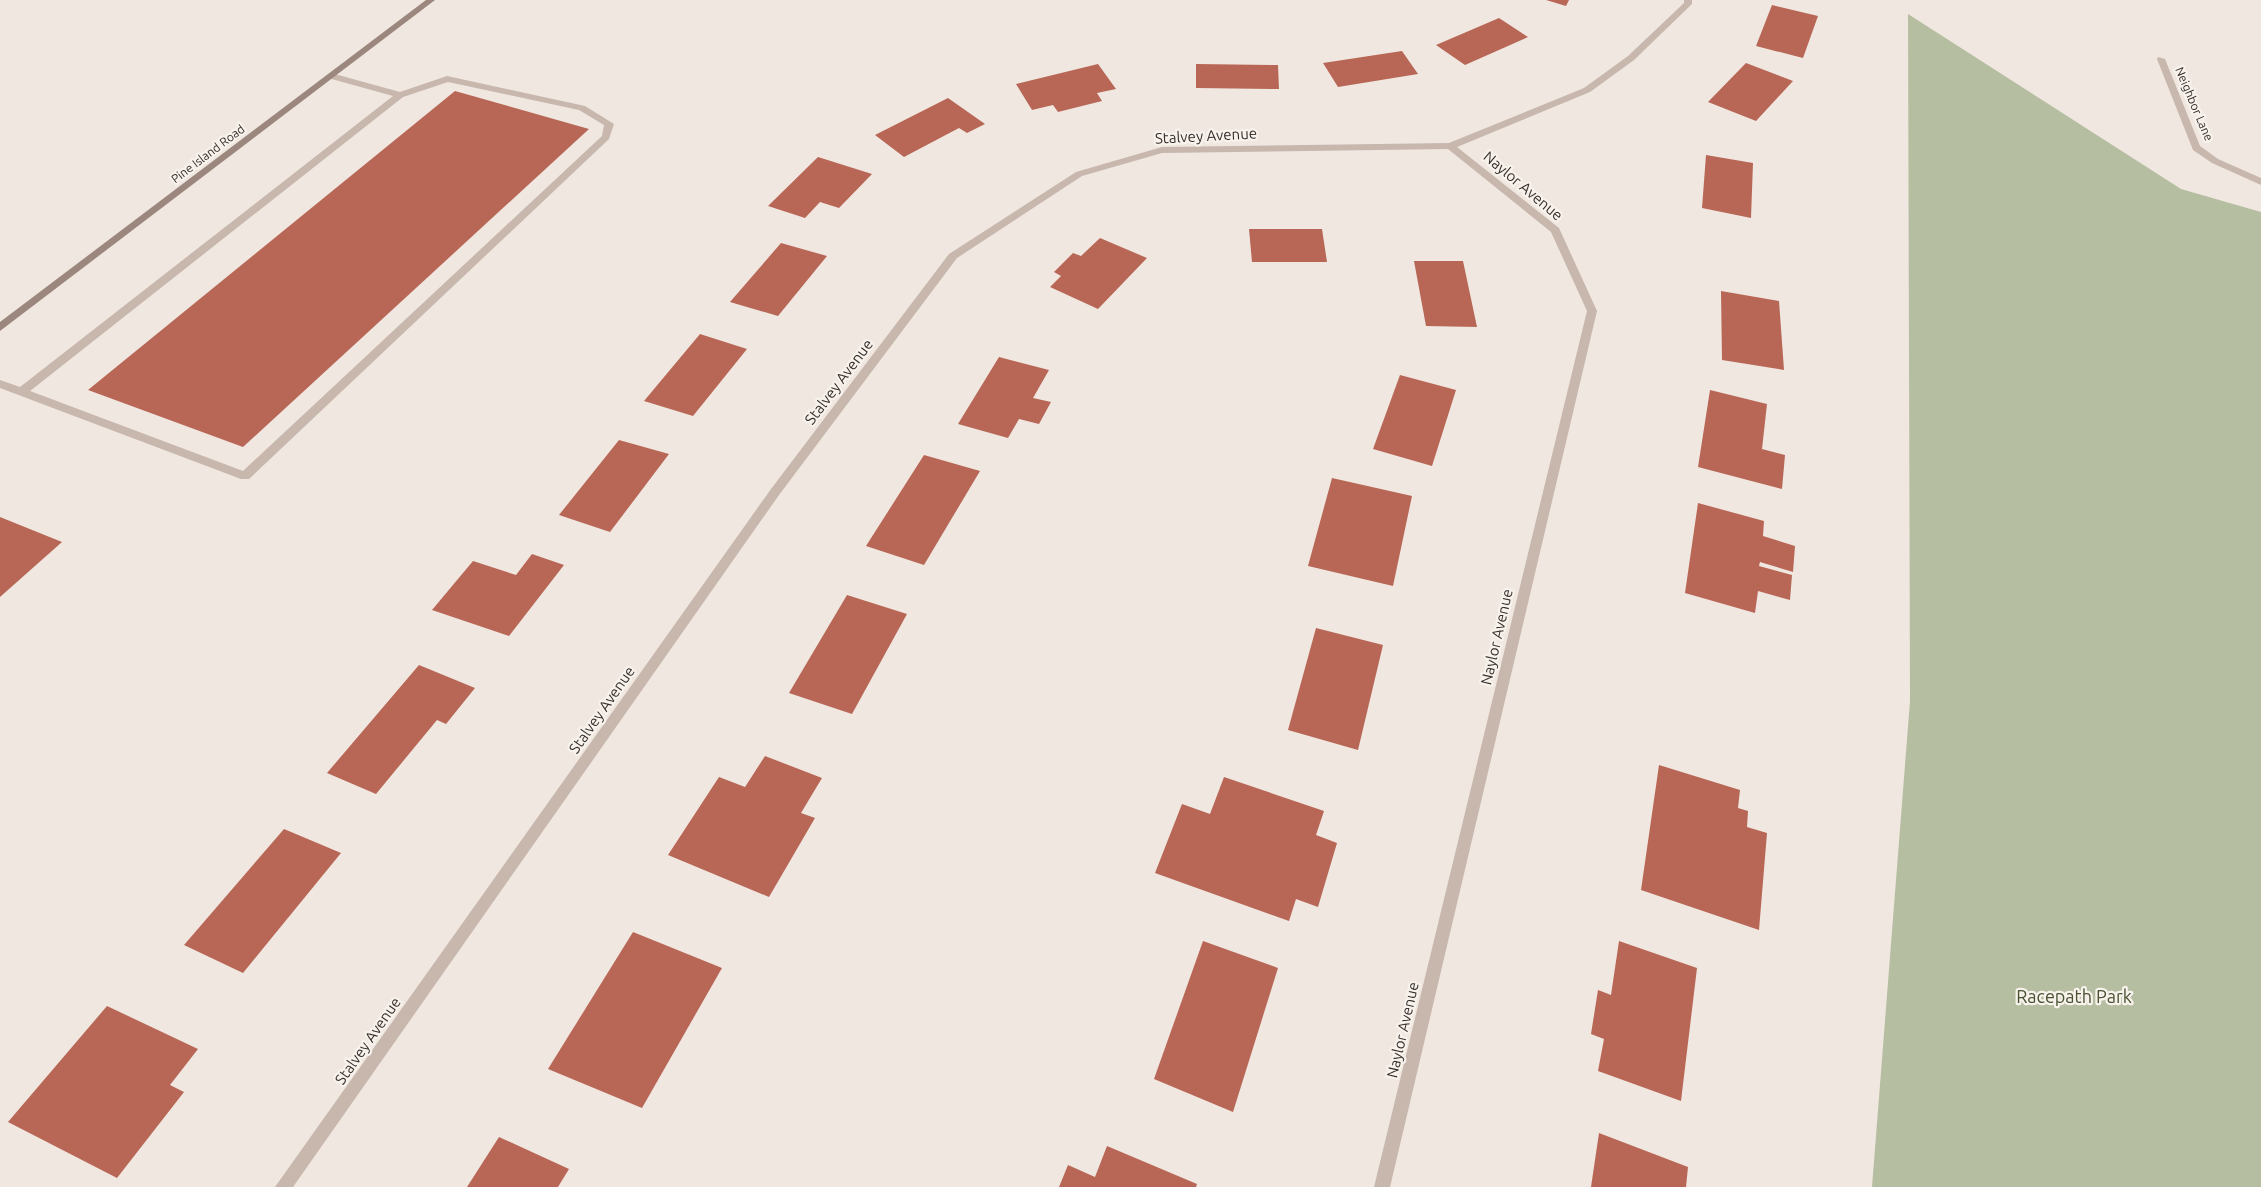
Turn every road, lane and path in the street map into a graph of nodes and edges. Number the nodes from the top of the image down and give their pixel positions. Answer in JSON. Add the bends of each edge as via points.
{"nodes":[{"id":1,"x":430,"y":0,"type":"edge"},
{"id":2,"x":1688,"y":0,"type":"edge"},
{"id":3,"x":2161,"y":59,"type":"dead end"},
{"id":4,"x":331,"y":76,"type":"junction"},
{"id":5,"x":400,"y":95,"type":"junction"},
{"id":6,"x":1450,"y":146,"type":"junction"},
{"id":7,"x":2261,"y":182,"type":"edge"},
{"id":8,"x":0,"y":327,"type":"edge"},
{"id":9,"x":0,"y":384,"type":"edge"},
{"id":10,"x":21,"y":392,"type":"junction"},
{"id":11,"x":284,"y":1187,"type":"edge"},
{"id":12,"x":1382,"y":1187,"type":"edge"}],
"edges":[{"from":1,"to":4,"type":"street","name":"Pine Island Road"},
{"from":2,"to":6,"type":"street","name":"Stalvey Avenue","via":[[1688,4],[1630,58],[1587,90]]},
{"from":3,"to":7,"type":"street","name":"Neighbor Lane","via":[[2196,148],[2215,161]]},
{"from":4,"to":5,"type":"street"},
{"from":4,"to":8,"type":"street","name":"Pine Island Road"},
{"from":5,"to":10,"type":"street"},
{"from":5,"to":10,"type":"street","via":[[447,79],[582,108],[609,124],[606,137],[245,476]]},
{"from":6,"to":11,"type":"street","name":"Stalvey Avenue","via":[[1162,150],[1079,174],[953,256],[775,492]]},
{"from":6,"to":12,"type":"street","name":"Naylor Avenue","via":[[1555,230],[1592,311]]},
{"from":9,"to":10,"type":"street"}]}
